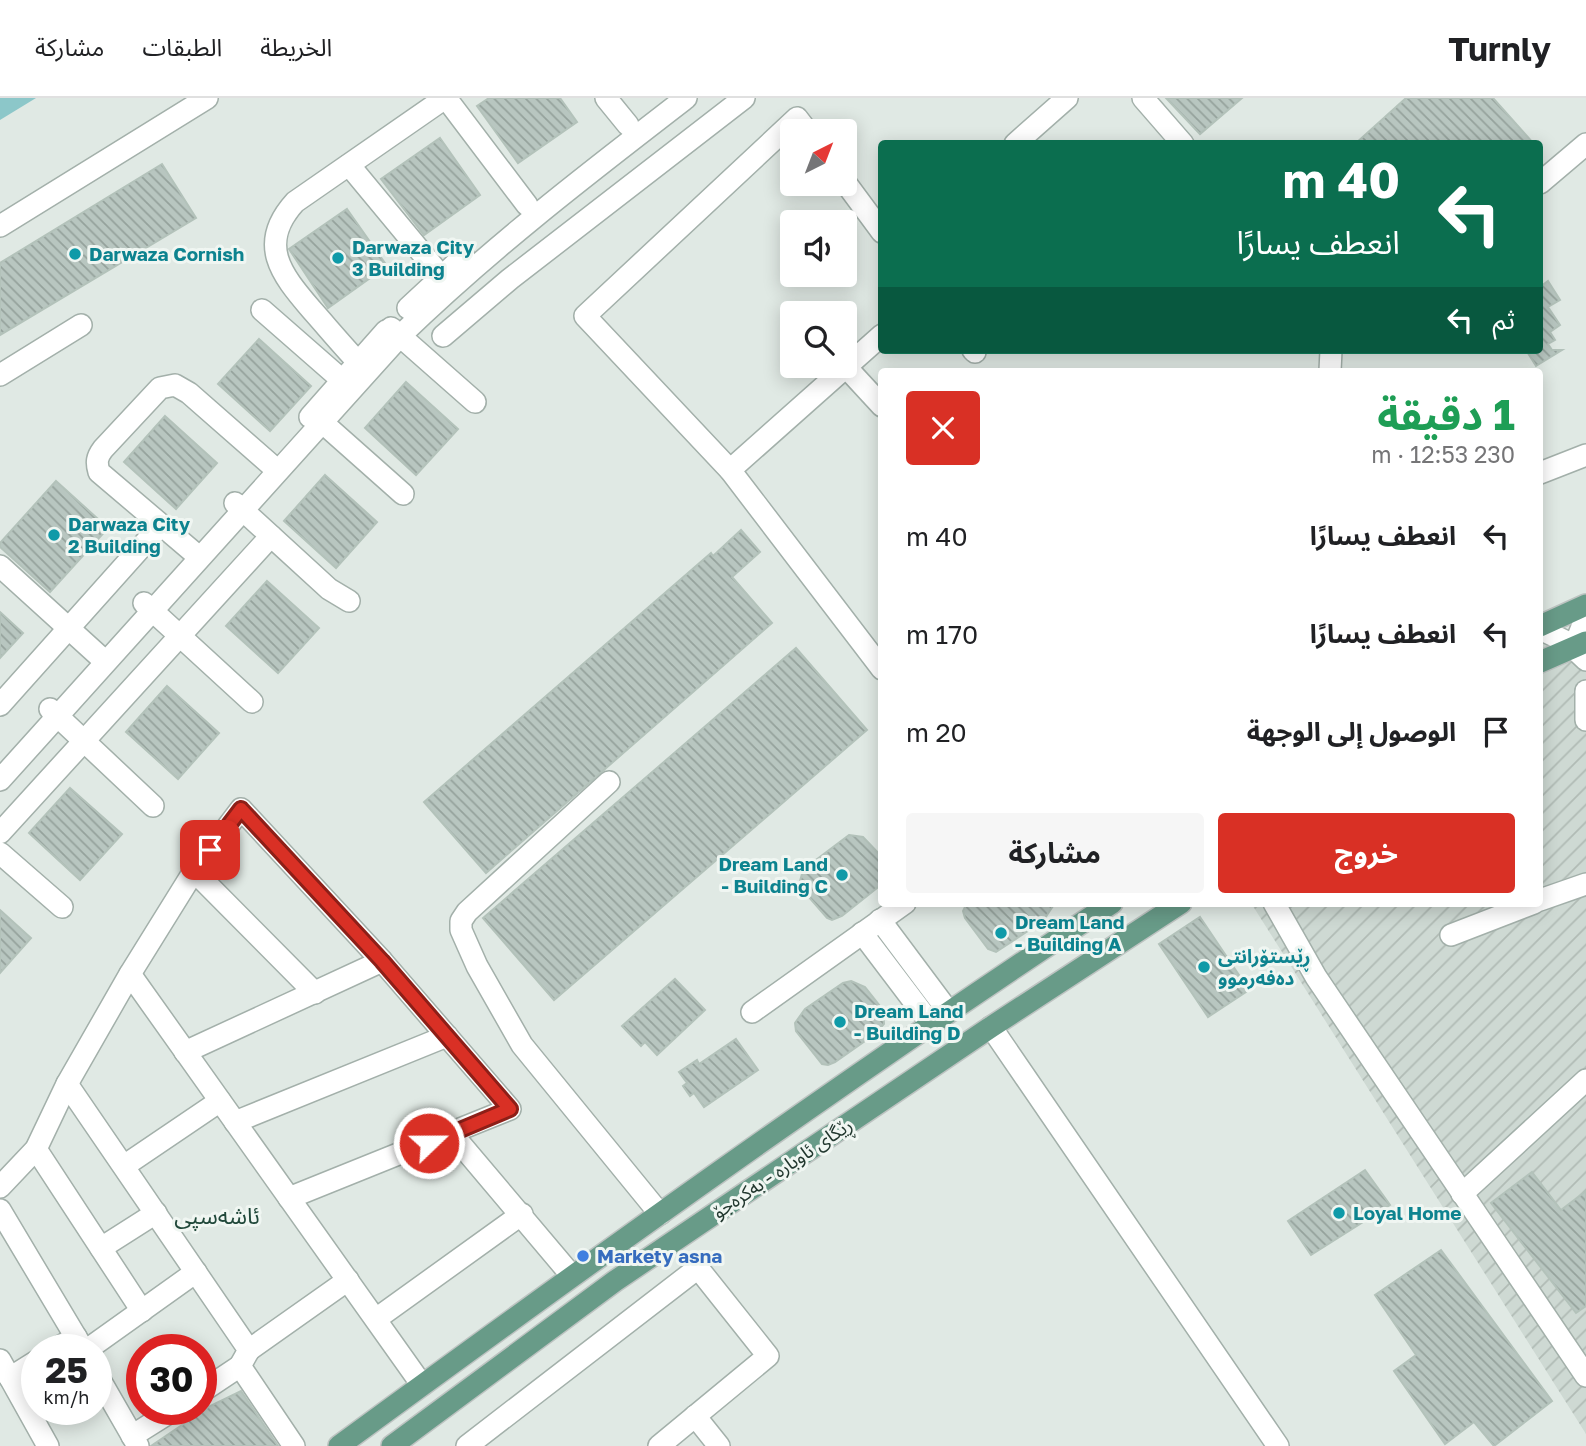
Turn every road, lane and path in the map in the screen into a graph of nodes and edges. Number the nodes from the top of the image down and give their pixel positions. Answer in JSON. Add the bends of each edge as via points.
{"nodes":[{"id":1,"x":207,"y":98,"type":"edge"},
{"id":2,"x":445,"y":98,"type":"edge"},
{"id":3,"x":606,"y":98,"type":"edge"},
{"id":4,"x":744,"y":98,"type":"edge"},
{"id":5,"x":1067,"y":98,"type":"edge"},
{"id":6,"x":1143,"y":98,"type":"edge"},
{"id":7,"x":676,"y":99,"type":"edge"},
{"id":8,"x":628,"y":125,"type":"junction"},
{"id":9,"x":702,"y":130,"type":"junction"},
{"id":10,"x":780,"y":134,"type":"edge"},
{"id":11,"x":1020,"y":140,"type":"edge"},
{"id":12,"x":1180,"y":140,"type":"edge"},
{"id":13,"x":1586,"y":144,"type":"edge"},
{"id":14,"x":349,"y":165,"type":"junction"},
{"id":15,"x":585,"y":175,"type":"junction"},
{"id":16,"x":1543,"y":180,"type":"edge"},
{"id":17,"x":855,"y":196,"type":"edge"},
{"id":18,"x":609,"y":202,"type":"junction"},
{"id":19,"x":527,"y":205,"type":"junction"},
{"id":20,"x":0,"y":226,"type":"edge"},
{"id":21,"x":878,"y":227,"type":"edge"},
{"id":22,"x":488,"y":254,"type":"junction"},
{"id":23,"x":441,"y":276,"type":"junction"},
{"id":24,"x":510,"y":279,"type":"junction"},
{"id":25,"x":262,"y":310,"type":"dead end"},
{"id":26,"x":81,"y":325,"type":"dead end"},
{"id":27,"x":395,"y":331,"type":"junction"},
{"id":28,"x":443,"y":336,"type":"dead end"},
{"id":29,"x":878,"y":339,"type":"edge"},
{"id":30,"x":857,"y":357,"type":"edge"},
{"id":31,"x":358,"y":362,"type":"junction"},
{"id":32,"x":0,"y":375,"type":"edge"},
{"id":33,"x":834,"y":378,"type":"edge"},
{"id":34,"x":856,"y":378,"type":"edge"},
{"id":35,"x":342,"y":380,"type":"junction"},
{"id":36,"x":475,"y":402,"type":"dead end"},
{"id":37,"x":878,"y":403,"type":"edge"},
{"id":38,"x":323,"y":423,"type":"junction"},
{"id":39,"x":1586,"y":455,"type":"edge"},
{"id":40,"x":270,"y":464,"type":"junction"},
{"id":41,"x":730,"y":470,"type":"junction"},
{"id":42,"x":1543,"y":472,"type":"edge"},
{"id":43,"x":403,"y":494,"type":"dead end"},
{"id":44,"x":240,"y":507,"type":"junction"},
{"id":45,"x":161,"y":525,"type":"junction"},
{"id":46,"x":271,"y":536,"type":"junction"},
{"id":47,"x":192,"y":551,"type":"junction"},
{"id":48,"x":0,"y":566,"type":"edge"},
{"id":49,"x":349,"y":601,"type":"dead end"},
{"id":50,"x":1586,"y":605,"type":"edge"},
{"id":51,"x":148,"y":608,"type":"junction"},
{"id":52,"x":1586,"y":617,"type":"edge"},
{"id":53,"x":1543,"y":626,"type":"edge"},
{"id":54,"x":69,"y":628,"type":"junction"},
{"id":55,"x":1543,"y":629,"type":"edge"},
{"id":56,"x":180,"y":636,"type":"junction"},
{"id":57,"x":1582,"y":649,"type":"edge"},
{"id":58,"x":99,"y":654,"type":"junction"},
{"id":59,"x":1543,"y":661,"type":"edge"},
{"id":60,"x":878,"y":664,"type":"edge"},
{"id":61,"x":1586,"y":691,"type":"edge"},
{"id":62,"x":252,"y":702,"type":"dead end"},
{"id":63,"x":0,"y":705,"type":"edge"},
{"id":64,"x":54,"y":713,"type":"junction"},
{"id":65,"x":1586,"y":720,"type":"edge"},
{"id":66,"x":85,"y":742,"type":"junction"},
{"id":67,"x":1,"y":766,"type":"edge"},
{"id":68,"x":609,"y":782,"type":"dead end"},
{"id":69,"x":153,"y":806,"type":"dead end"},
{"id":70,"x":0,"y":833,"type":"edge"},
{"id":71,"x":0,"y":853,"type":"edge"},
{"id":72,"x":194,"y":871,"type":"junction"},
{"id":73,"x":1586,"y":884,"type":"edge"},
{"id":74,"x":1543,"y":900,"type":"edge"},
{"id":75,"x":62,"y":907,"type":"dead end"},
{"id":76,"x":899,"y":907,"type":"edge"},
{"id":77,"x":1106,"y":907,"type":"edge"},
{"id":78,"x":1175,"y":907,"type":"edge"},
{"id":79,"x":1276,"y":907,"type":"edge"},
{"id":80,"x":1524,"y":907,"type":"edge"},
{"id":81,"x":880,"y":920,"type":"junction"},
{"id":82,"x":862,"y":933,"type":"junction"},
{"id":83,"x":1451,"y":935,"type":"dead end"},
{"id":84,"x":382,"y":961,"type":"junction"},
{"id":85,"x":130,"y":974,"type":"junction"},
{"id":86,"x":315,"y":993,"type":"junction"},
{"id":87,"x":752,"y":1012,"type":"dead end"},
{"id":88,"x":940,"y":1017,"type":"junction"},
{"id":89,"x":991,"y":1027,"type":"junction"},
{"id":90,"x":447,"y":1036,"type":"junction"},
{"id":91,"x":185,"y":1052,"type":"junction"},
{"id":92,"x":1586,"y":1080,"type":"edge"},
{"id":93,"x":67,"y":1084,"type":"junction"},
{"id":94,"x":220,"y":1101,"type":"junction"},
{"id":95,"x":235,"y":1122,"type":"junction"},
{"id":96,"x":452,"y":1134,"type":"junction"},
{"id":97,"x":36,"y":1149,"type":"junction"},
{"id":98,"x":124,"y":1166,"type":"junction"},
{"id":99,"x":0,"y":1187,"type":"edge"},
{"id":100,"x":1462,"y":1195,"type":"junction"},
{"id":101,"x":289,"y":1198,"type":"junction"},
{"id":102,"x":0,"y":1210,"type":"edge"},
{"id":103,"x":156,"y":1213,"type":"junction"},
{"id":104,"x":522,"y":1214,"type":"junction"},
{"id":105,"x":660,"y":1214,"type":"junction"},
{"id":106,"x":641,"y":1227,"type":"junction"},
{"id":107,"x":101,"y":1248,"type":"junction"},
{"id":108,"x":654,"y":1254,"type":"junction"},
{"id":109,"x":600,"y":1257,"type":"junction"},
{"id":110,"x":196,"y":1272,"type":"junction"},
{"id":111,"x":572,"y":1276,"type":"junction"},
{"id":112,"x":348,"y":1280,"type":"junction"},
{"id":113,"x":615,"y":1281,"type":"junction"},
{"id":114,"x":142,"y":1311,"type":"junction"},
{"id":115,"x":376,"y":1319,"type":"junction"},
{"id":116,"x":75,"y":1334,"type":"edge"},
{"id":117,"x":101,"y":1334,"type":"edge"},
{"id":118,"x":245,"y":1358,"type":"junction"},
{"id":119,"x":5,"y":1369,"type":"edge"},
{"id":120,"x":1586,"y":1376,"type":"edge"},
{"id":121,"x":217,"y":1380,"type":"edge"},
{"id":122,"x":422,"y":1385,"type":"junction"},
{"id":123,"x":112,"y":1401,"type":"edge"},
{"id":124,"x":695,"y":1416,"type":"junction"},
{"id":125,"x":154,"y":1425,"type":"edge"},
{"id":126,"x":135,"y":1441,"type":"edge"},
{"id":127,"x":48,"y":1446,"type":"edge"},
{"id":128,"x":295,"y":1446,"type":"edge"},
{"id":129,"x":339,"y":1446,"type":"edge"},
{"id":130,"x":392,"y":1446,"type":"edge"},
{"id":131,"x":467,"y":1446,"type":"edge"},
{"id":132,"x":659,"y":1446,"type":"edge"},
{"id":133,"x":719,"y":1446,"type":"edge"},
{"id":134,"x":1278,"y":1446,"type":"edge"}],
"edges":[{"from":1,"to":20,"type":"street"},
{"from":2,"to":14,"type":"street"},
{"from":2,"to":19,"type":"street"},
{"from":3,"to":8,"type":"street"},
{"from":4,"to":9,"type":"street"},
{"from":5,"to":11,"type":"street"},
{"from":6,"to":12,"type":"street"},
{"from":7,"to":8,"type":"street"},
{"from":7,"to":9,"type":"street"},
{"from":7,"to":15,"type":"street"},
{"from":8,"to":19,"type":"street"},
{"from":9,"to":18,"type":"street"},
{"from":10,"to":41,"type":"street","via":[[585,316]]},
{"from":13,"to":16,"type":"street"},
{"from":14,"to":23,"type":"street"},
{"from":14,"to":31,"type":"street","via":[[295,202],[281,220],[275,243],[284,277]]},
{"from":15,"to":18,"type":"street"},
{"from":15,"to":22,"type":"street"},
{"from":17,"to":21,"type":"street"},
{"from":18,"to":24,"type":"street"},
{"from":19,"to":23,"type":"street"},
{"from":22,"to":24,"type":"street"},
{"from":22,"to":27,"type":"street"},
{"from":23,"to":27,"type":"street"},
{"from":24,"to":28,"type":"street"},
{"from":25,"to":35,"type":"street"},
{"from":26,"to":32,"type":"street"},
{"from":27,"to":31,"type":"street"},
{"from":27,"to":36,"type":"street"},
{"from":27,"to":38,"type":"street"},
{"from":29,"to":30,"type":"street"},
{"from":31,"to":35,"type":"street"},
{"from":33,"to":41,"type":"street"},
{"from":34,"to":37,"type":"street"},
{"from":35,"to":40,"type":"street"},
{"from":38,"to":43,"type":"street"},
{"from":38,"to":44,"type":"street"},
{"from":39,"to":42,"type":"street"},
{"from":40,"to":44,"type":"street"},
{"from":40,"to":45,"type":"street","via":[[183,388],[160,388],[103,449],[97,464],[105,478]]},
{"from":41,"to":60,"type":"street"},
{"from":44,"to":46,"type":"street"},
{"from":44,"to":47,"type":"street"},
{"from":44,"to":51,"type":"street"},
{"from":45,"to":47,"type":"street"},
{"from":45,"to":54,"type":"street"},
{"from":46,"to":49,"type":"street","via":[[329,589]]},
{"from":46,"to":56,"type":"street"},
{"from":47,"to":51,"type":"street"},
{"from":48,"to":54,"type":"street"},
{"from":50,"to":53,"type":"main road"},
{"from":51,"to":56,"type":"street"},
{"from":51,"to":58,"type":"street"},
{"from":51,"to":64,"type":"street"},
{"from":52,"to":57,"type":"street"},
{"from":54,"to":58,"type":"street"},
{"from":54,"to":63,"type":"street"},
{"from":55,"to":57,"type":"street"},
{"from":56,"to":62,"type":"street"},
{"from":56,"to":66,"type":"street"},
{"from":57,"to":59,"type":"main road"},
{"from":58,"to":64,"type":"street"},
{"from":61,"to":65,"type":"street"},
{"from":64,"to":66,"type":"street"},
{"from":64,"to":67,"type":"street"},
{"from":66,"to":69,"type":"street"},
{"from":66,"to":70,"type":"street"},
{"from":68,"to":105,"type":"street","via":[[467,912],[461,930],[522,1045]]},
{"from":71,"to":75,"type":"street"},
{"from":72,"to":84,"type":"street","via":[[241,809]]},
{"from":72,"to":85,"type":"street"},
{"from":72,"to":86,"type":"street"},
{"from":73,"to":74,"type":"street"},
{"from":76,"to":81,"type":"street"},
{"from":77,"to":88,"type":"main road"},
{"from":78,"to":89,"type":"main road","name":"ڕێگای ئاوبارە - بەکرەجۆ"},
{"from":79,"to":100,"type":"street","via":[[1316,977]]},
{"from":80,"to":83,"type":"street"},
{"from":81,"to":82,"type":"street"},
{"from":81,"to":88,"type":"street"},
{"from":82,"to":87,"type":"street"},
{"from":82,"to":88,"type":"street"},
{"from":84,"to":86,"type":"street"},
{"from":84,"to":90,"type":"street"},
{"from":85,"to":91,"type":"street"},
{"from":85,"to":93,"type":"street"},
{"from":86,"to":91,"type":"street"},
{"from":88,"to":105,"type":"main road"},
{"from":89,"to":108,"type":"main road","name":"ڕێگای ئاوبارە - بەکرەجۆ"},
{"from":89,"to":134,"type":"street"},
{"from":90,"to":95,"type":"street"},
{"from":90,"to":96,"type":"street","via":[[510,1109]]},
{"from":91,"to":94,"type":"street"},
{"from":92,"to":100,"type":"street"},
{"from":93,"to":97,"type":"street"},
{"from":93,"to":98,"type":"street"},
{"from":94,"to":95,"type":"street"},
{"from":94,"to":98,"type":"street"},
{"from":95,"to":101,"type":"street"},
{"from":96,"to":101,"type":"street"},
{"from":96,"to":104,"type":"street"},
{"from":97,"to":99,"type":"street"},
{"from":97,"to":107,"type":"street"},
{"from":98,"to":103,"type":"street"},
{"from":100,"to":120,"type":"street"},
{"from":101,"to":112,"type":"street"},
{"from":102,"to":116,"type":"street"},
{"from":103,"to":107,"type":"street"},
{"from":103,"to":110,"type":"street"},
{"from":104,"to":111,"type":"street"},
{"from":104,"to":115,"type":"street"},
{"from":105,"to":106,"type":"main road"},
{"from":106,"to":108,"type":"main road","via":[[636,1236],[638,1246]]},
{"from":106,"to":109,"type":"main road"},
{"from":107,"to":114,"type":"street"},
{"from":108,"to":113,"type":"main road","name":"ڕێگای ئاوبارە - بەکرەجۆ"},
{"from":109,"to":111,"type":"main road"},
{"from":109,"to":113,"type":"main road","via":[[611,1254],[618,1258],[621,1265]]},
{"from":110,"to":114,"type":"street"},
{"from":110,"to":118,"type":"street"},
{"from":111,"to":122,"type":"main road"},
{"from":112,"to":115,"type":"street"},
{"from":112,"to":118,"type":"street"},
{"from":113,"to":130,"type":"main road","name":"ڕێگای ئاوبارە - بەکرەجۆ"},
{"from":114,"to":117,"type":"street"},
{"from":115,"to":122,"type":"street"},
{"from":118,"to":121,"type":"street"},
{"from":118,"to":128,"type":"street"},
{"from":119,"to":127,"type":"street"},
{"from":122,"to":129,"type":"main road"},
{"from":123,"to":126,"type":"street"},
{"from":124,"to":131,"type":"street","via":[[768,1356],[698,1268]]},
{"from":124,"to":132,"type":"street"},
{"from":124,"to":133,"type":"street"},
{"from":125,"to":126,"type":"street"}]}
